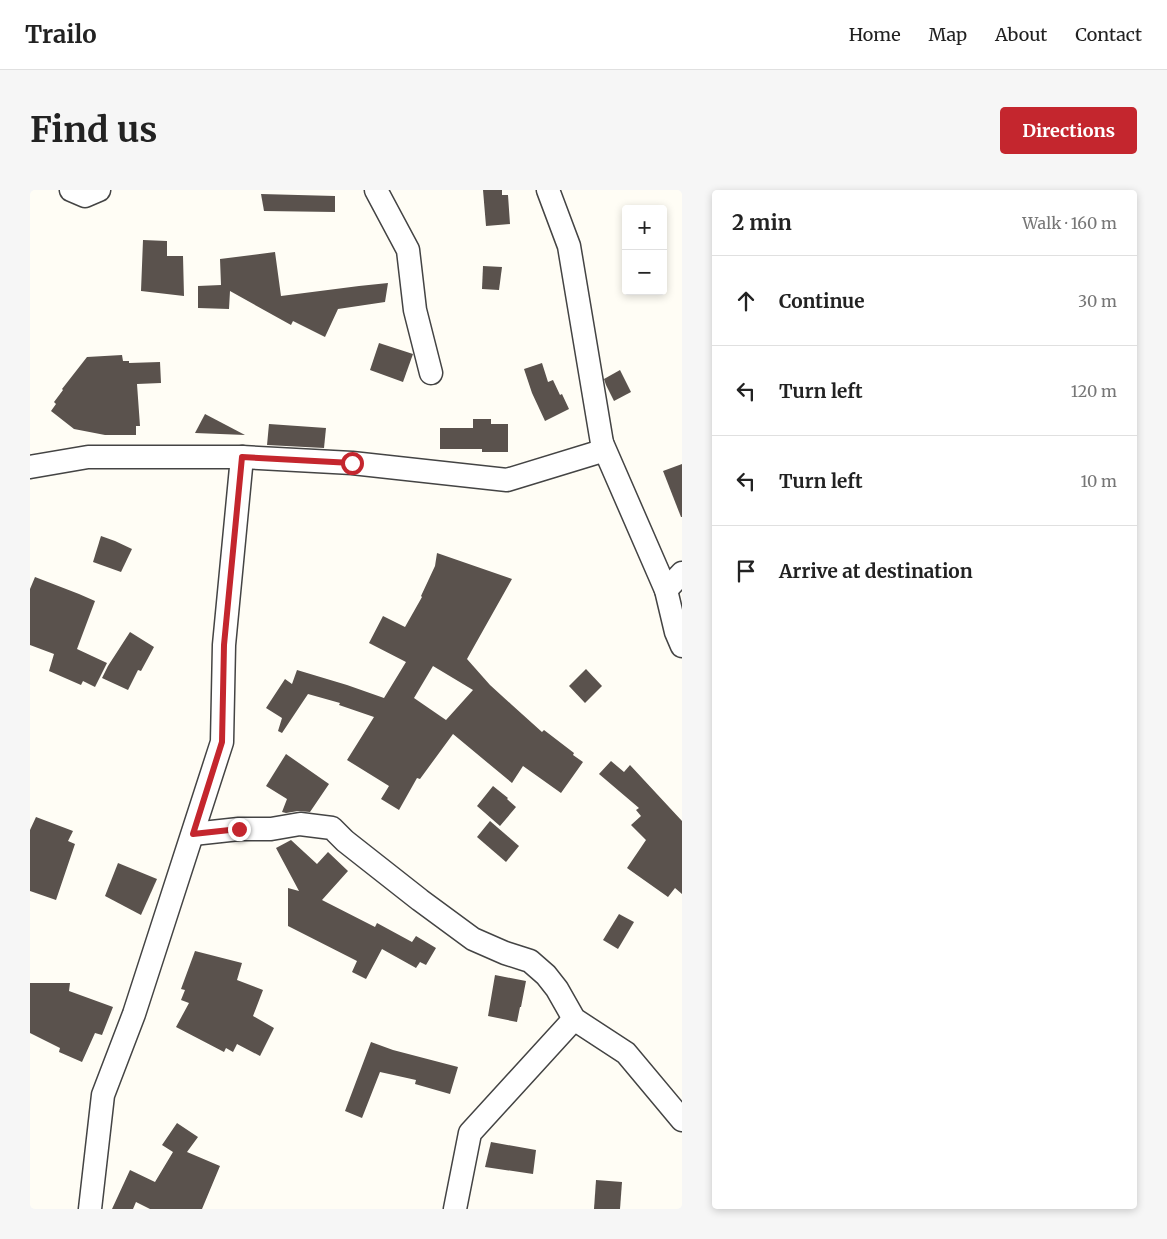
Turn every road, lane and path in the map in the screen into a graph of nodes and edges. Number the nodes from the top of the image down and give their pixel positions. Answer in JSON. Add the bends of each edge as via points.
{"nodes":[{"id":1,"x":71,"y":190,"type":"edge"},
{"id":2,"x":99,"y":190,"type":"edge"},
{"id":3,"x":376,"y":190,"type":"edge"},
{"id":4,"x":548,"y":190,"type":"edge"},
{"id":5,"x":431,"y":372,"type":"dead end"},
{"id":6,"x":602,"y":443,"type":"junction"},
{"id":7,"x":242,"y":457,"type":"junction"},
{"id":8,"x":30,"y":467,"type":"edge"},
{"id":9,"x":682,"y":573,"type":"edge"},
{"id":10,"x":666,"y":590,"type":"junction"},
{"id":11,"x":682,"y":646,"type":"edge"},
{"id":12,"x":193,"y":834,"type":"junction"},
{"id":13,"x":574,"y":1019,"type":"junction"},
{"id":14,"x":682,"y":1120,"type":"edge"},
{"id":15,"x":90,"y":1209,"type":"edge"},
{"id":16,"x":455,"y":1209,"type":"edge"}],
"edges":[{"from":1,"to":2,"type":"street","via":[[86,196]]},
{"from":3,"to":5,"type":"street","via":[[408,250],[415,310]]},
{"from":4,"to":6,"type":"street","via":[[569,246]]},
{"from":6,"to":7,"type":"street","via":[[602,451],[507,480],[352,463]]},
{"from":6,"to":10,"type":"street"},
{"from":7,"to":8,"type":"street","via":[[88,457]]},
{"from":7,"to":12,"type":"street","via":[[224,645],[222,742]]},
{"from":9,"to":10,"type":"street"},
{"from":10,"to":11,"type":"street"},
{"from":12,"to":13,"type":"street","via":[[300,824],[332,828],[473,939],[530,961],[557,989]]},
{"from":12,"to":15,"type":"street","via":[[134,1014],[103,1095]]},
{"from":13,"to":14,"type":"street","via":[[626,1052]]},
{"from":13,"to":16,"type":"street","via":[[470,1133]]}]}
